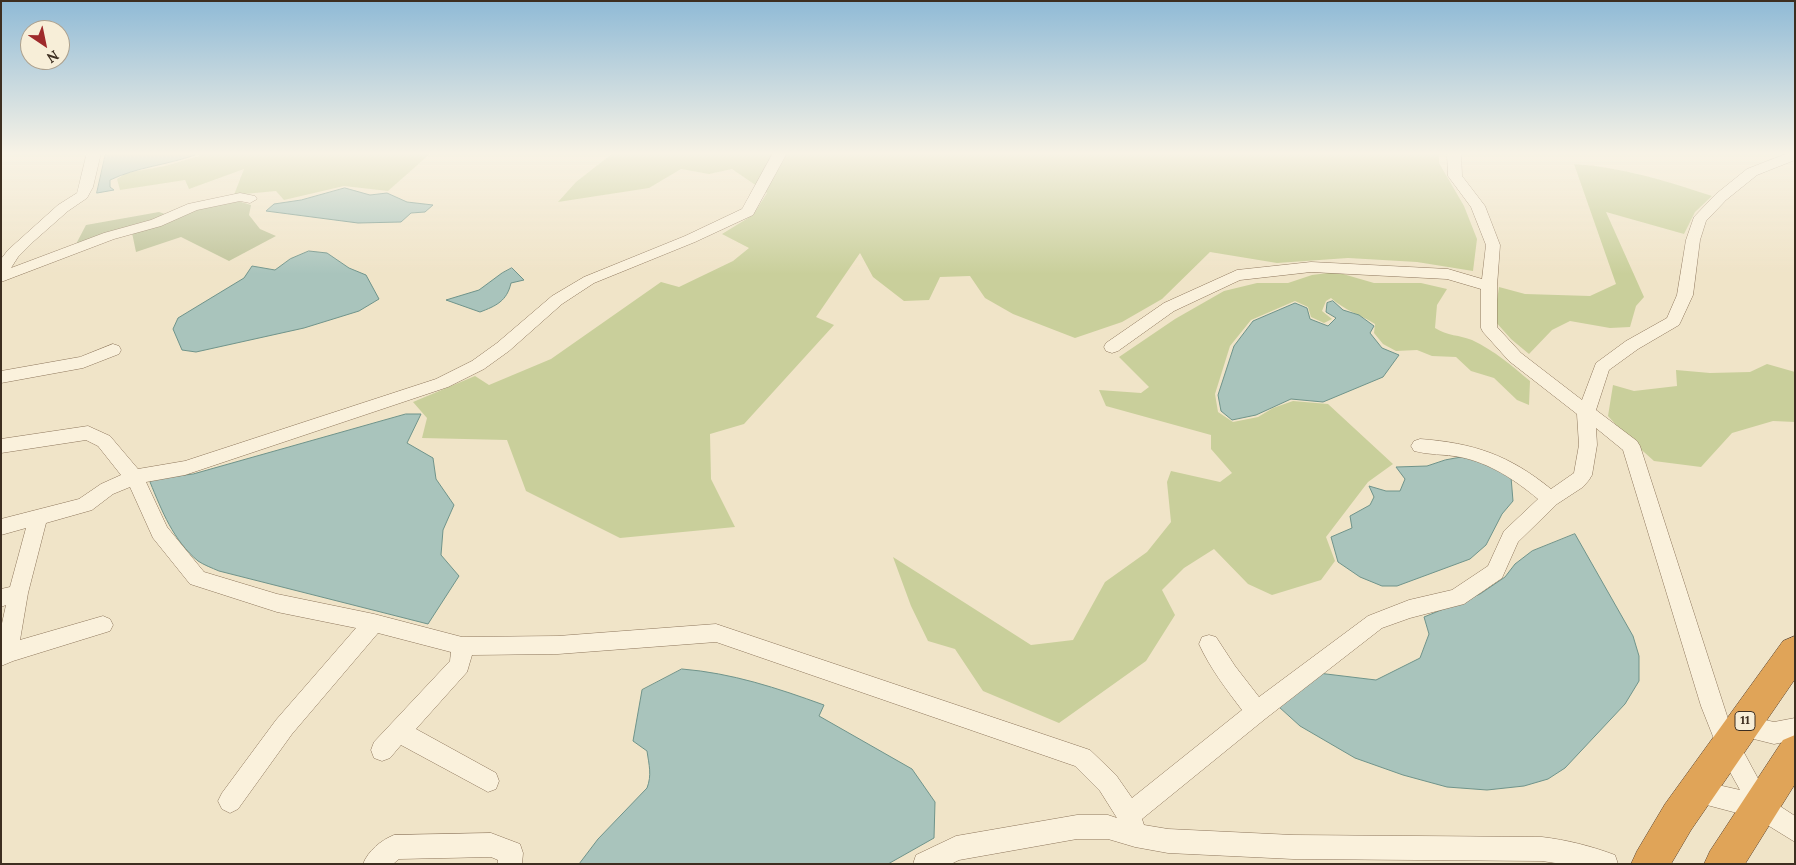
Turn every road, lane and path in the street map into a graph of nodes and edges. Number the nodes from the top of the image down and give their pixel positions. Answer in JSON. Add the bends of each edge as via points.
{"nodes":[{"id":1,"x":83,"y":193,"type":"edge"},
{"id":2,"x":758,"y":193,"type":"edge"},
{"id":3,"x":1468,"y":193,"type":"edge"},
{"id":4,"x":1726,"y":193,"type":"edge"},
{"id":5,"x":250,"y":199,"type":"dead end"},
{"id":6,"x":1,"y":272,"type":"edge"},
{"id":7,"x":1,"y":277,"type":"edge"},
{"id":8,"x":1488,"y":286,"type":"junction"},
{"id":9,"x":1112,"y":347,"type":"dead end"},
{"id":10,"x":113,"y":350,"type":"dead end"},
{"id":11,"x":1,"y":377,"type":"edge"},
{"id":12,"x":1586,"y":414,"type":"junction"},
{"id":13,"x":1,"y":446,"type":"edge"},
{"id":14,"x":1420,"y":446,"type":"dead end"},
{"id":15,"x":134,"y":477,"type":"junction"},
{"id":16,"x":1550,"y":500,"type":"junction"},
{"id":17,"x":38,"y":517,"type":"junction"},
{"id":18,"x":1,"y":527,"type":"edge"},
{"id":19,"x":10,"y":596,"type":"edge"},
{"id":20,"x":374,"y":623,"type":"junction"},
{"id":21,"x":103,"y":625,"type":"dead end"},
{"id":22,"x":1209,"y":644,"type":"dead end"},
{"id":23,"x":462,"y":646,"type":"junction"},
{"id":24,"x":1795,"y":651,"type":"edge"},
{"id":25,"x":4,"y":655,"type":"edge"},
{"id":26,"x":1257,"y":712,"type":"junction"},
{"id":27,"x":1795,"y":729,"type":"edge"},
{"id":28,"x":399,"y":732,"type":"junction"},
{"id":29,"x":1735,"y":736,"type":"junction"},
{"id":30,"x":382,"y":750,"type":"dead end"},
{"id":31,"x":1795,"y":752,"type":"edge"},
{"id":32,"x":488,"y":781,"type":"dead end"},
{"id":33,"x":1696,"y":792,"type":"junction"},
{"id":34,"x":230,"y":802,"type":"dead end"},
{"id":35,"x":1761,"y":807,"type":"junction"},
{"id":36,"x":1132,"y":825,"type":"junction"},
{"id":37,"x":1795,"y":830,"type":"edge"},
{"id":38,"x":375,"y":864,"type":"edge"},
{"id":39,"x":510,"y":864,"type":"edge"},
{"id":40,"x":925,"y":864,"type":"edge"},
{"id":41,"x":1606,"y":864,"type":"edge"},
{"id":42,"x":1650,"y":864,"type":"edge"},
{"id":43,"x":1724,"y":864,"type":"edge"}],
"edges":[{"from":1,"to":6,"type":"street","via":[[40,227],[7,259]]},
{"from":2,"to":15,"type":"street","via":[[748,212],[589,280],[557,300],[504,347],[478,365],[442,383],[185,468]]},
{"from":3,"to":8,"type":"street","via":[[1478,206],[1493,245]]},
{"from":4,"to":12,"type":"street","via":[[1699,220],[1685,294],[1673,321],[1602,367]]},
{"from":5,"to":7,"type":"street","via":[[240,197],[193,207]]},
{"from":8,"to":9,"type":"street","via":[[1448,274],[1310,267],[1237,275],[1168,307]]},
{"from":8,"to":12,"type":"street","via":[[1489,328],[1515,357]]},
{"from":10,"to":11,"type":"street","via":[[83,362]]},
{"from":12,"to":16,"type":"street","via":[[1588,445],[1584,475]]},
{"from":12,"to":29,"type":"street","via":[[1631,446],[1712,706]]},
{"from":13,"to":15,"type":"street","via":[[88,433],[104,441]]},
{"from":14,"to":16,"type":"street","via":[[1451,447],[1483,455],[1526,478]]},
{"from":15,"to":17,"type":"street","via":[[85,505]]},
{"from":15,"to":20,"type":"street","via":[[160,532],[197,578],[277,603]]},
{"from":16,"to":26,"type":"street","via":[[1511,537],[1495,572],[1457,598],[1409,609],[1374,622]]},
{"from":17,"to":18,"type":"street"},
{"from":17,"to":19,"type":"street"},
{"from":19,"to":25,"type":"street"},
{"from":20,"to":23,"type":"street"},
{"from":20,"to":34,"type":"street","via":[[284,727]]},
{"from":21,"to":25,"type":"street"},
{"from":22,"to":26,"type":"street"},
{"from":23,"to":28,"type":"street","via":[[460,665]]},
{"from":23,"to":36,"type":"street","via":[[558,645],[716,633],[1082,758],[1108,783]]},
{"from":24,"to":29,"type":"highway","number":"11"},
{"from":26,"to":36,"type":"street"},
{"from":27,"to":29,"type":"street"},
{"from":28,"to":30,"type":"street"},
{"from":28,"to":32,"type":"street"},
{"from":29,"to":33,"type":"highway","number":"11"},
{"from":29,"to":35,"type":"street"},
{"from":31,"to":35,"type":"highway"},
{"from":33,"to":35,"type":"street"},
{"from":33,"to":42,"type":"highway","number":"11"},
{"from":35,"to":37,"type":"street"},
{"from":35,"to":43,"type":"highway"},
{"from":36,"to":40,"type":"street","via":[[1077,827],[956,848]]},
{"from":36,"to":41,"type":"street","via":[[1168,841],[1293,847],[1542,849],[1572,852]]},
{"from":38,"to":39,"type":"street","via":[[394,847],[491,845],[511,853]]}]}
